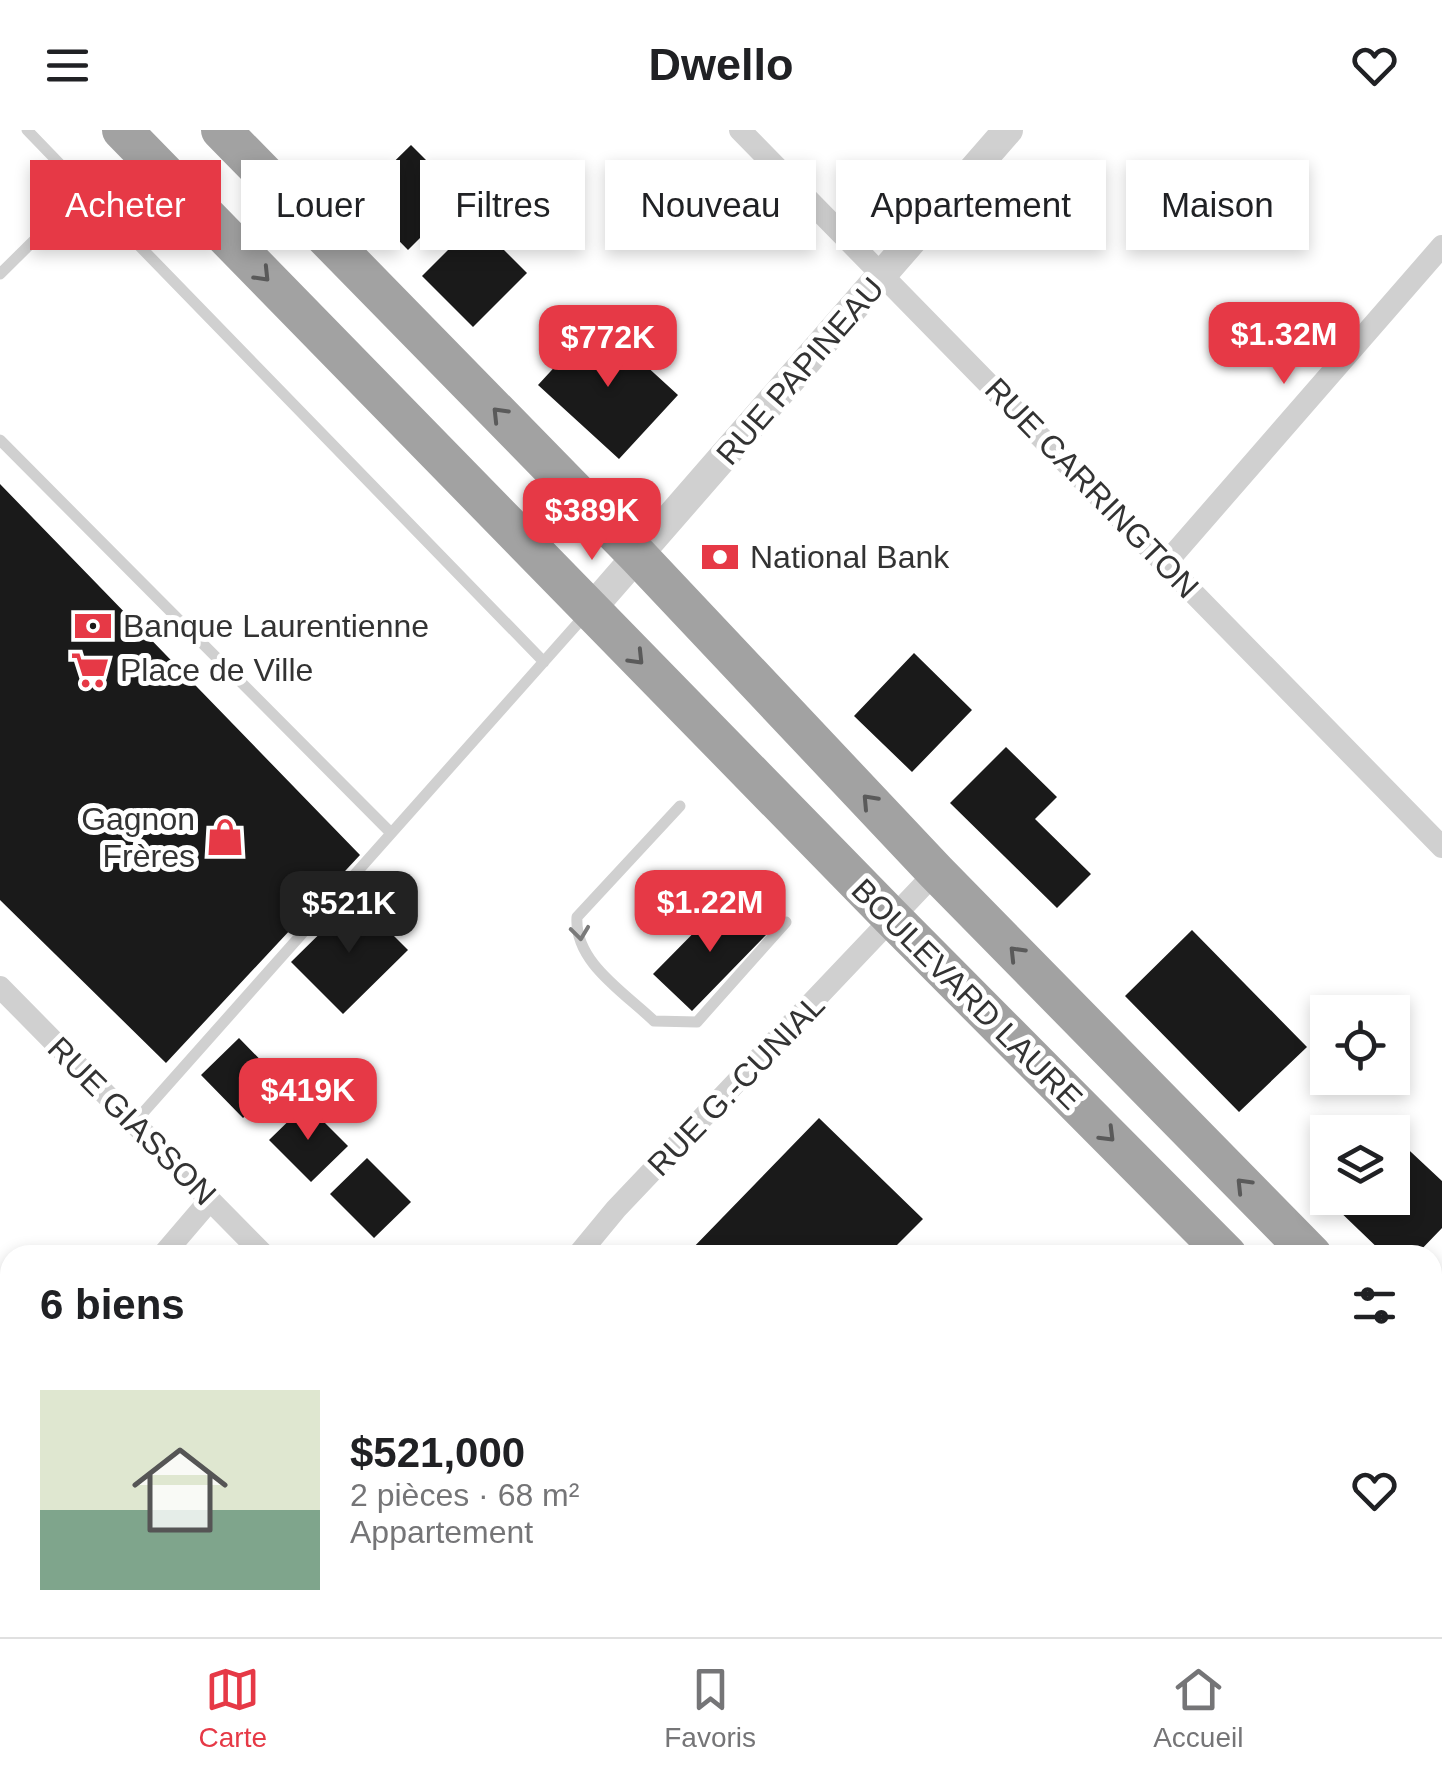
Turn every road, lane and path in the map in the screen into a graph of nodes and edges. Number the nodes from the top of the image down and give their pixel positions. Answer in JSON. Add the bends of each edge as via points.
{"nodes":[{"id":1,"x":27,"y":130,"type":"edge"},
{"id":2,"x":122,"y":130,"type":"edge"},
{"id":3,"x":221,"y":130,"type":"edge"},
{"id":4,"x":740,"y":130,"type":"edge"},
{"id":5,"x":1008,"y":130,"type":"edge"},
{"id":6,"x":56,"y":160,"type":"edge"},
{"id":7,"x":30,"y":244,"type":"edge"},
{"id":8,"x":1442,"y":246,"type":"edge"},
{"id":9,"x":143,"y":250,"type":"edge"},
{"id":10,"x":0,"y":274,"type":"edge"},
{"id":11,"x":883,"y":275,"type":"junction"},
{"id":12,"x":0,"y":440,"type":"edge"},
{"id":13,"x":638,"y":556,"type":"junction"},
{"id":14,"x":1166,"y":562,"type":"junction"},
{"id":15,"x":590,"y":610,"type":"junction"},
{"id":16,"x":544,"y":662,"type":"junction"},
{"id":17,"x":680,"y":806,"type":"dead end"},
{"id":18,"x":391,"y":832,"type":"junction"},
{"id":19,"x":1442,"y":847,"type":"edge"},
{"id":20,"x":936,"y":872,"type":"junction"},
{"id":21,"x":891,"y":918,"type":"junction"},
{"id":22,"x":786,"y":922,"type":"dead end"},
{"id":23,"x":0,"y":987,"type":"edge"},
{"id":24,"x":133,"y":1124,"type":"junction"},
{"id":25,"x":210,"y":1200,"type":"junction"},
{"id":26,"x":172,"y":1245,"type":"edge"},
{"id":27,"x":254,"y":1245,"type":"edge"},
{"id":28,"x":586,"y":1245,"type":"edge"},
{"id":29,"x":1216,"y":1245,"type":"edge"},
{"id":30,"x":1302,"y":1245,"type":"edge"}],
"edges":[{"from":1,"to":6,"type":"lane"},
{"from":2,"to":15,"type":"highway","name":"BOULEVARD LAURE","one_way":true},
{"from":13,"to":3,"type":"highway","name":"BOULEVARD LAURE","one_way":true},
{"from":4,"to":11,"type":"street","name":"RUE CARRINGTON"},
{"from":5,"to":11,"type":"street","name":"RUE PAPINEAU"},
{"from":7,"to":10,"type":"lane"},
{"from":8,"to":14,"type":"street"},
{"from":9,"to":16,"type":"lane"},
{"from":11,"to":13,"type":"street","name":"RUE PAPINEAU"},
{"from":11,"to":14,"type":"street","name":"RUE CARRINGTON"},
{"from":12,"to":18,"type":"lane"},
{"from":13,"to":15,"type":"street","name":"RUE PAPINEAU"},
{"from":20,"to":13,"type":"highway","name":"BOULEVARD LAURE","one_way":true},
{"from":14,"to":19,"type":"street","name":"RUE CARRINGTON"},
{"from":15,"to":16,"type":"lane"},
{"from":15,"to":21,"type":"highway","name":"BOULEVARD LAURE","one_way":true},
{"from":16,"to":18,"type":"lane"},
{"from":17,"to":22,"type":"lane","one_way":true,"via":[[578,917],[584,954],[654,1022],[697,1022]]},
{"from":18,"to":24,"type":"lane"},
{"from":20,"to":21,"type":"street","name":"RUE G.-CUNIAL"},
{"from":30,"to":20,"type":"highway","name":"BOULEVARD LAURE","one_way":true},
{"from":21,"to":28,"type":"street","name":"RUE G.-CUNIAL"},
{"from":21,"to":29,"type":"highway","name":"BOULEVARD LAURE","one_way":true},
{"from":23,"to":24,"type":"street","name":"RUE GIASSON"},
{"from":24,"to":25,"type":"street","name":"RUE GIASSON"},
{"from":25,"to":26,"type":"street"},
{"from":25,"to":27,"type":"street","name":"RUE GIASSON"}]}
